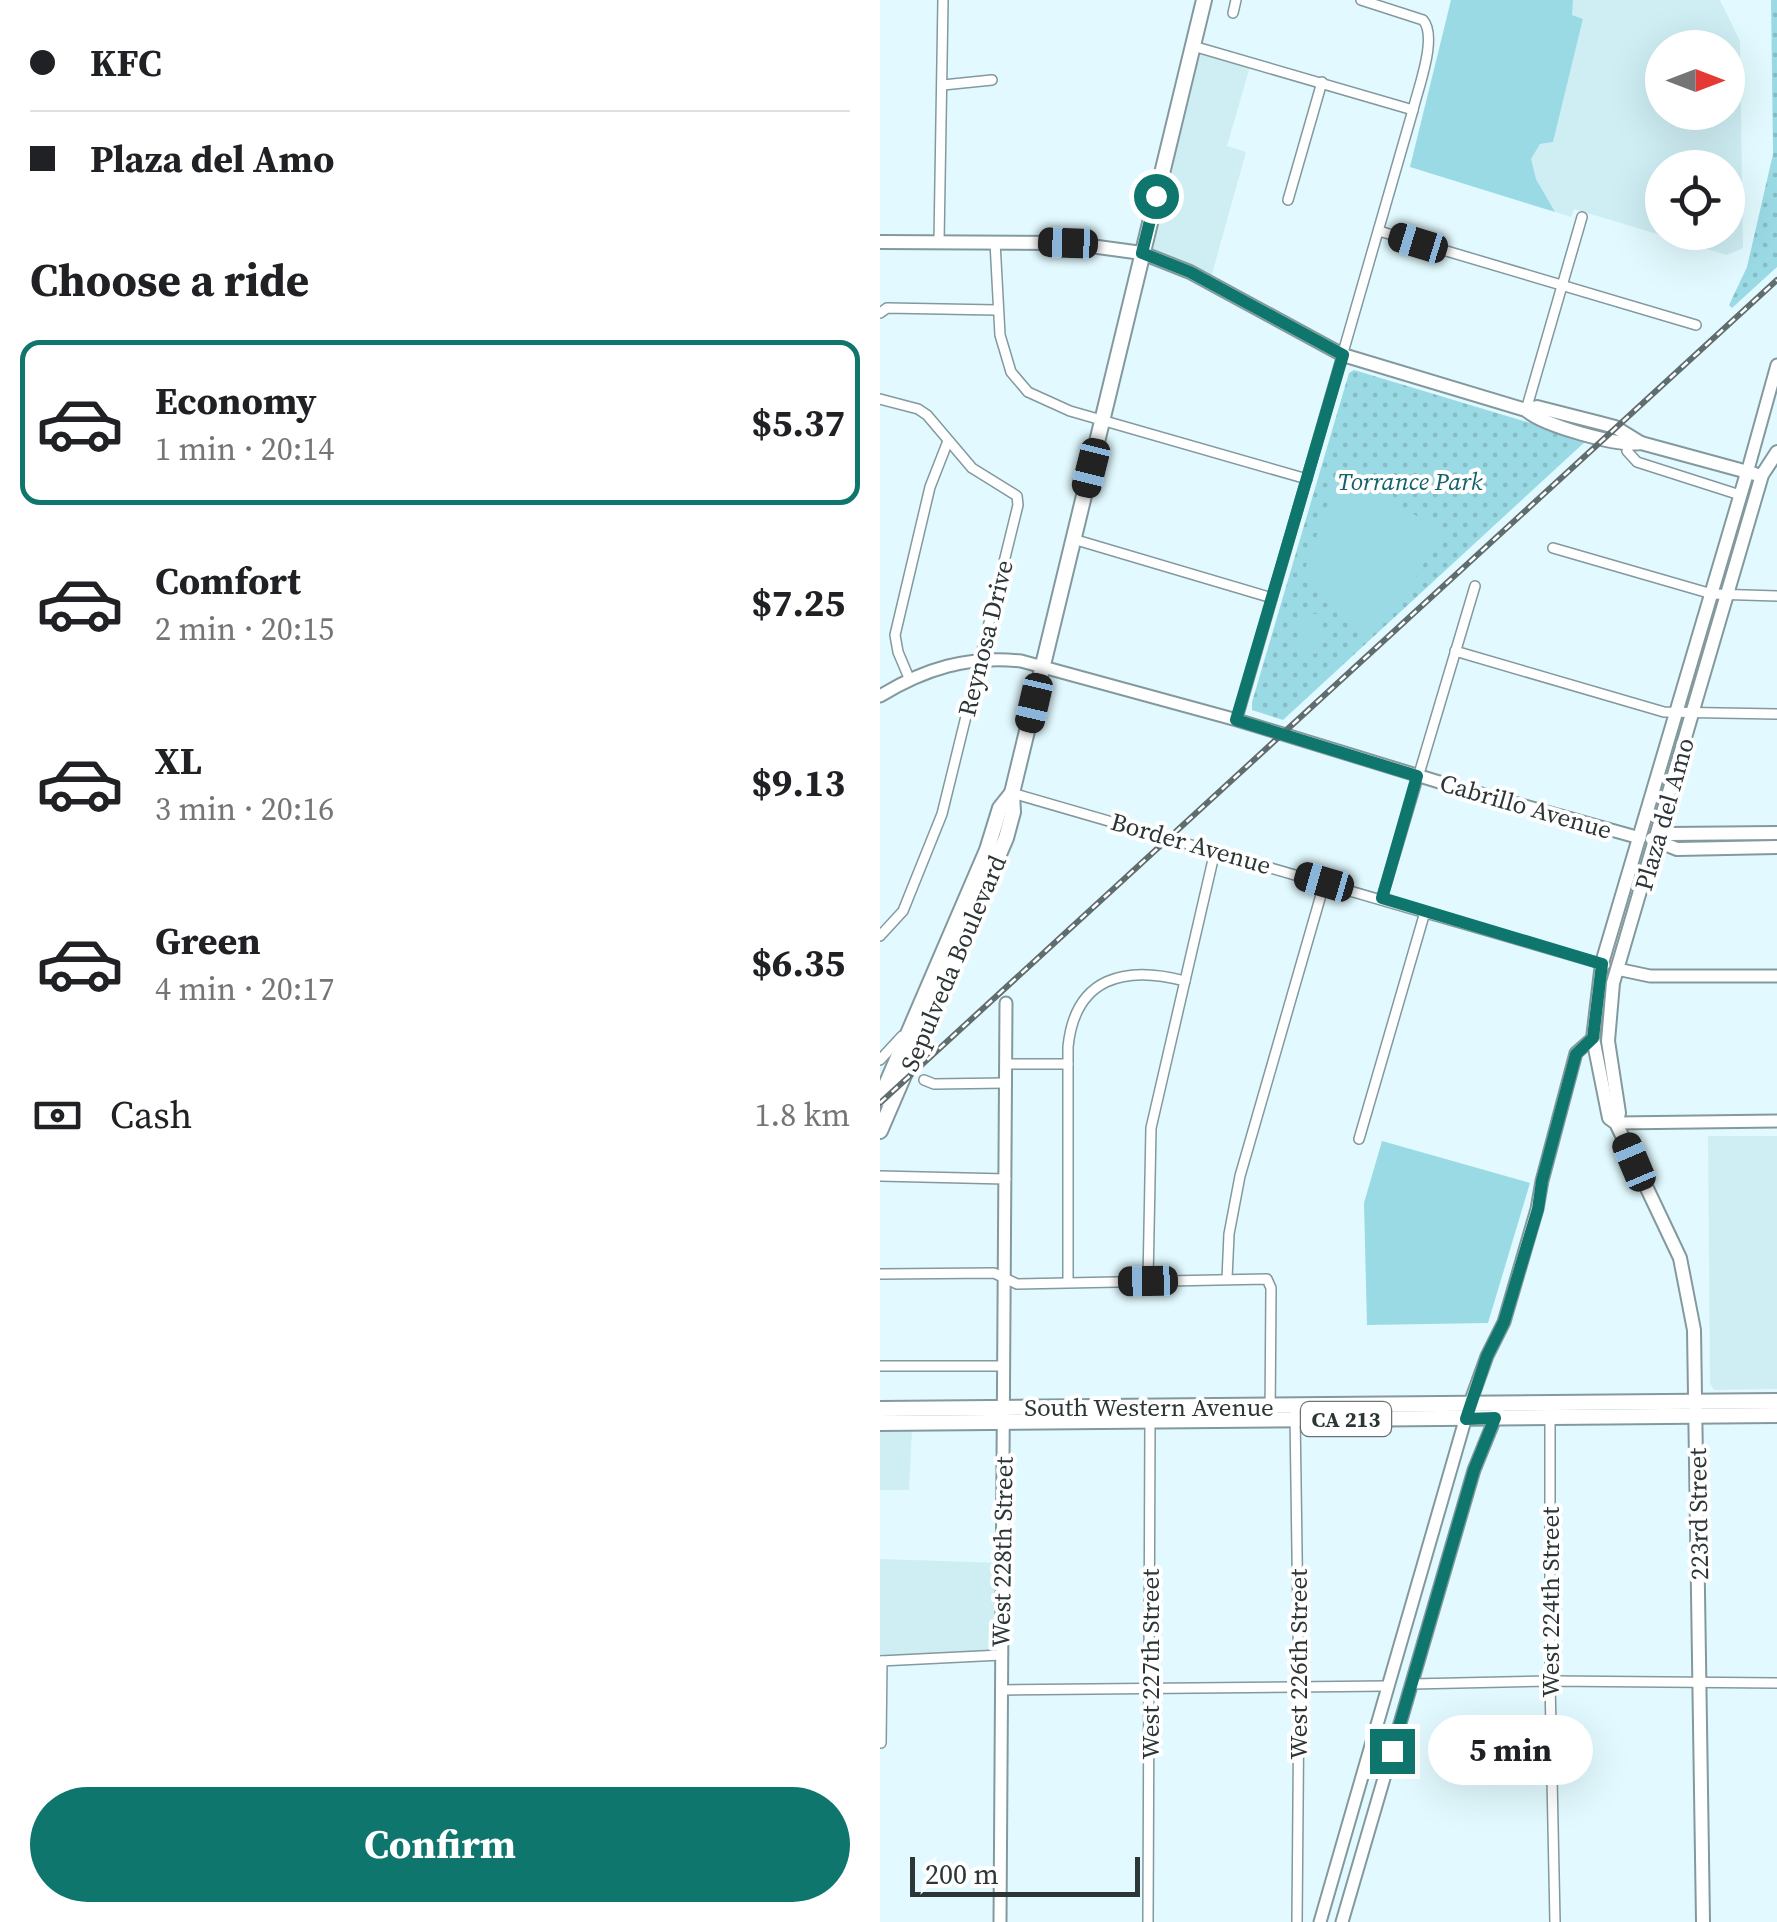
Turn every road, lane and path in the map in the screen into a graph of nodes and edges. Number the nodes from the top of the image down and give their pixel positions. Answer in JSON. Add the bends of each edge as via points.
{"nodes":[{"id":1,"x":943,"y":0,"type":"edge"},
{"id":2,"x":1204,"y":0,"type":"edge"},
{"id":3,"x":1236,"y":0,"type":"edge"},
{"id":4,"x":1361,"y":0,"type":"edge"},
{"id":5,"x":1233,"y":13,"type":"dead end"},
{"id":6,"x":1192,"y":46,"type":"junction"},
{"id":7,"x":992,"y":80,"type":"dead end"},
{"id":8,"x":1322,"y":82,"type":"junction"},
{"id":9,"x":943,"y":85,"type":"junction"},
{"id":10,"x":1413,"y":110,"type":"junction"},
{"id":11,"x":1288,"y":200,"type":"dead end"},
{"id":12,"x":1582,"y":216,"type":"dead end"},
{"id":13,"x":1378,"y":231,"type":"junction"},
{"id":14,"x":880,"y":242,"type":"edge"},
{"id":15,"x":939,"y":242,"type":"junction"},
{"id":16,"x":995,"y":242,"type":"junction"},
{"id":17,"x":1142,"y":253,"type":"junction"},
{"id":18,"x":1561,"y":286,"type":"junction"},
{"id":19,"x":996,"y":310,"type":"junction"},
{"id":20,"x":880,"y":313,"type":"edge"},
{"id":21,"x":1696,"y":325,"type":"dead end"},
{"id":22,"x":1343,"y":355,"type":"junction"},
{"id":23,"x":1777,"y":365,"type":"edge"},
{"id":24,"x":880,"y":399,"type":"edge"},
{"id":25,"x":1777,"y":403,"type":"edge"},
{"id":26,"x":1526,"y":410,"type":"junction"},
{"id":27,"x":1103,"y":419,"type":"junction"},
{"id":28,"x":1762,"y":419,"type":"junction"},
{"id":29,"x":948,"y":441,"type":"junction"},
{"id":30,"x":1635,"y":444,"type":"junction"},
{"id":31,"x":1777,"y":452,"type":"edge"},
{"id":32,"x":1747,"y":472,"type":"junction"},
{"id":33,"x":1770,"y":474,"type":"edge"},
{"id":34,"x":1307,"y":479,"type":"junction"},
{"id":35,"x":1740,"y":495,"type":"junction"},
{"id":36,"x":1073,"y":539,"type":"junction"},
{"id":37,"x":1553,"y":548,"type":"dead end"},
{"id":38,"x":1475,"y":586,"type":"dead end"},
{"id":39,"x":1712,"y":594,"type":"junction"},
{"id":40,"x":1728,"y":596,"type":"junction"},
{"id":41,"x":1777,"y":596,"type":"edge"},
{"id":42,"x":1272,"y":598,"type":"junction"},
{"id":43,"x":1455,"y":650,"type":"junction"},
{"id":44,"x":980,"y":660,"type":"junction"},
{"id":45,"x":1043,"y":666,"type":"junction"},
{"id":46,"x":909,"y":678,"type":"junction"},
{"id":47,"x":880,"y":696,"type":"edge"},
{"id":48,"x":1674,"y":714,"type":"junction"},
{"id":49,"x":1693,"y":714,"type":"junction"},
{"id":50,"x":1777,"y":714,"type":"edge"},
{"id":51,"x":1236,"y":720,"type":"junction"},
{"id":52,"x":1417,"y":776,"type":"junction"},
{"id":53,"x":1012,"y":792,"type":"junction"},
{"id":54,"x":1777,"y":833,"type":"edge"},
{"id":55,"x":1640,"y":838,"type":"junction"},
{"id":56,"x":1657,"y":839,"type":"junction"},
{"id":57,"x":1777,"y":848,"type":"edge"},
{"id":58,"x":1215,"y":850,"type":"junction"},
{"id":59,"x":1324,"y":882,"type":"junction"},
{"id":60,"x":1382,"y":898,"type":"junction"},
{"id":61,"x":1425,"y":912,"type":"junction"},
{"id":62,"x":964,"y":920,"type":"junction"},
{"id":63,"x":880,"y":936,"type":"edge"},
{"id":64,"x":1602,"y":964,"type":"junction"},
{"id":65,"x":1617,"y":970,"type":"junction"},
{"id":66,"x":1777,"y":976,"type":"edge"},
{"id":67,"x":1185,"y":980,"type":"junction"},
{"id":68,"x":1006,"y":1002,"type":"dead end"},
{"id":69,"x":908,"y":1030,"type":"junction"},
{"id":70,"x":1593,"y":1038,"type":"junction"},
{"id":71,"x":880,"y":1060,"type":"edge"},
{"id":72,"x":1006,"y":1064,"type":"junction"},
{"id":73,"x":1068,"y":1064,"type":"junction"},
{"id":74,"x":1596,"y":1066,"type":"junction"},
{"id":75,"x":1572,"y":1073,"type":"junction"},
{"id":76,"x":924,"y":1080,"type":"dead end"},
{"id":77,"x":1006,"y":1084,"type":"junction"},
{"id":78,"x":883,"y":1105,"type":"edge"},
{"id":79,"x":1777,"y":1121,"type":"edge"},
{"id":80,"x":1616,"y":1123,"type":"junction"},
{"id":81,"x":880,"y":1131,"type":"edge"},
{"id":82,"x":1359,"y":1138,"type":"dead end"},
{"id":83,"x":880,"y":1176,"type":"edge"},
{"id":84,"x":1006,"y":1179,"type":"junction"},
{"id":85,"x":880,"y":1274,"type":"edge"},
{"id":86,"x":1005,"y":1278,"type":"junction"},
{"id":87,"x":1228,"y":1279,"type":"junction"},
{"id":88,"x":1148,"y":1281,"type":"junction"},
{"id":89,"x":1068,"y":1282,"type":"junction"},
{"id":90,"x":880,"y":1366,"type":"edge"},
{"id":91,"x":1004,"y":1366,"type":"junction"},
{"id":92,"x":1777,"y":1401,"type":"edge"},
{"id":93,"x":1502,"y":1402,"type":"junction"},
{"id":94,"x":1470,"y":1403,"type":"junction"},
{"id":95,"x":880,"y":1408,"type":"edge"},
{"id":96,"x":958,"y":1408,"type":"junction"},
{"id":97,"x":1696,"y":1408,"type":"junction"},
{"id":98,"x":1551,"y":1410,"type":"junction"},
{"id":99,"x":1270,"y":1413,"type":"junction"},
{"id":100,"x":1295,"y":1413,"type":"junction"},
{"id":101,"x":1150,"y":1414,"type":"junction"},
{"id":102,"x":1004,"y":1415,"type":"junction"},
{"id":103,"x":1777,"y":1415,"type":"edge"},
{"id":104,"x":1495,"y":1418,"type":"junction"},
{"id":105,"x":1466,"y":1419,"type":"junction"},
{"id":106,"x":880,"y":1423,"type":"edge"},
{"id":107,"x":915,"y":1423,"type":"junction"},
{"id":108,"x":1001,"y":1655,"type":"junction"},
{"id":109,"x":881,"y":1661,"type":"edge"},
{"id":110,"x":1550,"y":1681,"type":"junction"},
{"id":111,"x":1701,"y":1682,"type":"junction"},
{"id":112,"x":1777,"y":1683,"type":"edge"},
{"id":113,"x":1412,"y":1684,"type":"junction"},
{"id":114,"x":1386,"y":1686,"type":"junction"},
{"id":115,"x":1299,"y":1688,"type":"junction"},
{"id":116,"x":1150,"y":1689,"type":"junction"},
{"id":117,"x":1001,"y":1690,"type":"junction"},
{"id":118,"x":881,"y":1743,"type":"edge"},
{"id":119,"x":1000,"y":1922,"type":"edge"},
{"id":120,"x":1148,"y":1922,"type":"edge"},
{"id":121,"x":1297,"y":1922,"type":"edge"},
{"id":122,"x":1320,"y":1922,"type":"edge"},
{"id":123,"x":1342,"y":1922,"type":"edge"},
{"id":124,"x":1555,"y":1922,"type":"edge"},
{"id":125,"x":1703,"y":1922,"type":"edge"}],
"edges":[{"from":1,"to":9,"type":"street"},
{"from":2,"to":6,"type":"main road","name":"Sepulveda Boulevard"},
{"from":3,"to":5,"type":"street"},
{"from":4,"to":10,"type":"street","via":[[1428,24]]},
{"from":6,"to":8,"type":"street"},
{"from":6,"to":17,"type":"main road","name":"Sepulveda Boulevard"},
{"from":7,"to":9,"type":"street"},
{"from":8,"to":10,"type":"street"},
{"from":8,"to":11,"type":"street"},
{"from":9,"to":15,"type":"street"},
{"from":10,"to":13,"type":"street"},
{"from":12,"to":18,"type":"street"},
{"from":13,"to":18,"type":"street"},
{"from":13,"to":22,"type":"street"},
{"from":14,"to":15,"type":"main road"},
{"from":15,"to":16,"type":"main road"},
{"from":16,"to":17,"type":"main road"},
{"from":16,"to":19,"type":"street"},
{"from":17,"to":22,"type":"main road"},
{"from":17,"to":27,"type":"main road","name":"Sepulveda Boulevard"},
{"from":18,"to":21,"type":"street"},
{"from":18,"to":26,"type":"street"},
{"from":19,"to":20,"type":"street"},
{"from":19,"to":27,"type":"street","via":[[1018,383],[1052,406]]},
{"from":22,"to":26,"type":"main road"},
{"from":22,"to":34,"type":"street"},
{"from":23,"to":28,"type":"street"},
{"from":24,"to":29,"type":"street","name":"Reynosa Drive","via":[[918,409]]},
{"from":25,"to":28,"type":"street"},
{"from":26,"to":30,"type":"main road","via":[[1616,427]]},
{"from":27,"to":34,"type":"street"},
{"from":27,"to":36,"type":"main road","name":"Sepulveda Boulevard"},
{"from":28,"to":32,"type":"street"},
{"from":29,"to":44,"type":"street","name":"Reynosa Drive","via":[[972,468],[1018,500]]},
{"from":29,"to":46,"type":"street","via":[[930,487],[895,635]]},
{"from":30,"to":32,"type":"main road"},
{"from":30,"to":35,"type":"street","via":[[1628,451],[1637,462]]},
{"from":31,"to":33,"type":"main road","name":"Plaza del Amo"},
{"from":32,"to":33,"type":"main road"},
{"from":32,"to":35,"type":"main road","name":"Plaza del Amo"},
{"from":33,"to":40,"type":"main road","name":"Plaza del Amo"},
{"from":34,"to":42,"type":"street"},
{"from":35,"to":39,"type":"main road","name":"Plaza del Amo"},
{"from":36,"to":42,"type":"street"},
{"from":36,"to":45,"type":"main road","name":"Sepulveda Boulevard"},
{"from":37,"to":39,"type":"street"},
{"from":38,"to":43,"type":"street"},
{"from":39,"to":40,"type":"street"},
{"from":39,"to":48,"type":"main road","name":"Plaza del Amo"},
{"from":40,"to":41,"type":"street"},
{"from":40,"to":49,"type":"main road","name":"Plaza del Amo"},
{"from":42,"to":51,"type":"street"},
{"from":43,"to":48,"type":"street"},
{"from":43,"to":52,"type":"street"},
{"from":44,"to":45,"type":"street","name":"Cabrillo Avenue"},
{"from":44,"to":46,"type":"street","name":"Cabrillo Avenue"},
{"from":44,"to":63,"type":"street","name":"Reynosa Drive","via":[[932,844],[903,911]]},
{"from":45,"to":51,"type":"street","name":"Cabrillo Avenue"},
{"from":45,"to":53,"type":"main road","name":"Sepulveda Boulevard"},
{"from":46,"to":47,"type":"street","name":"Cabrillo Avenue"},
{"from":48,"to":49,"type":"street"},
{"from":48,"to":55,"type":"main road","name":"Plaza del Amo"},
{"from":49,"to":50,"type":"street"},
{"from":49,"to":56,"type":"main road","name":"Plaza del Amo"},
{"from":51,"to":52,"type":"street","name":"Cabrillo Avenue"},
{"from":52,"to":55,"type":"street","name":"Cabrillo Avenue"},
{"from":52,"to":60,"type":"street"},
{"from":53,"to":58,"type":"street","name":"Border Avenue"},
{"from":53,"to":62,"type":"main road","name":"Sepulveda Boulevard","via":[[1006,838]]},
{"from":54,"to":56,"type":"main road","name":"Cabrillo Avenue"},
{"from":55,"to":56,"type":"main road","name":"Cabrillo Avenue"},
{"from":55,"to":64,"type":"main road","name":"Plaza del Amo"},
{"from":56,"to":57,"type":"main road","name":"Cabrillo Avenue","via":[[1677,848]]},
{"from":56,"to":65,"type":"main road","name":"Plaza del Amo"},
{"from":58,"to":59,"type":"street","name":"Border Avenue"},
{"from":58,"to":67,"type":"street"},
{"from":59,"to":60,"type":"street","name":"Border Avenue"},
{"from":59,"to":87,"type":"street","via":[[1240,1176]]},
{"from":60,"to":61,"type":"street","name":"Border Avenue"},
{"from":61,"to":64,"type":"street","name":"Border Avenue"},
{"from":61,"to":82,"type":"street"},
{"from":62,"to":69,"type":"main road","name":"Sepulveda Boulevard"},
{"from":62,"to":78,"type":"main road","name":"Sepulveda Boulevard"},
{"from":64,"to":65,"type":"street","name":"Border Avenue"},
{"from":64,"to":70,"type":"main road","name":"Plaza del Amo"},
{"from":65,"to":66,"type":"street","name":"Border Avenue"},
{"from":65,"to":80,"type":"main road","name":"Plaza del Amo","via":[[1608,1041]]},
{"from":67,"to":73,"type":"street","via":[[1132,973],[1094,990],[1073,1022]]},
{"from":67,"to":88,"type":"street","via":[[1151,1128]]},
{"from":68,"to":72,"type":"street","name":"West 228th Street"},
{"from":69,"to":71,"type":"street"},
{"from":69,"to":78,"type":"main road","name":"Sepulveda Boulevard"},
{"from":70,"to":74,"type":"main road","name":"Plaza del Amo"},
{"from":70,"to":75,"type":"street","name":"Plaza del Amo","via":[[1576,1054]]},
{"from":72,"to":73,"type":"street"},
{"from":72,"to":77,"type":"street","name":"West 228th Street"},
{"from":73,"to":89,"type":"street"},
{"from":74,"to":75,"type":"street"},
{"from":74,"to":80,"type":"main road","name":"Plaza del Amo","via":[[1608,1118]]},
{"from":75,"to":94,"type":"street","name":"Plaza del Amo","via":[[1504,1322]]},
{"from":76,"to":77,"type":"street"},
{"from":77,"to":84,"type":"street","name":"West 228th Street"},
{"from":78,"to":81,"type":"main road","name":"Sepulveda Boulevard"},
{"from":79,"to":80,"type":"street"},
{"from":80,"to":97,"type":"main road","name":"223rd Street","via":[[1688,1284]]},
{"from":83,"to":84,"type":"street"},
{"from":84,"to":86,"type":"street","name":"West 228th Street"},
{"from":85,"to":86,"type":"street"},
{"from":86,"to":89,"type":"street","via":[[1017,1284]]},
{"from":86,"to":91,"type":"street","name":"West 228th Street"},
{"from":87,"to":88,"type":"street"},
{"from":87,"to":99,"type":"street","via":[[1267,1279],[1271,1288]]},
{"from":88,"to":89,"type":"street"},
{"from":90,"to":91,"type":"street"},
{"from":91,"to":102,"type":"street","name":"West 228th Street"},
{"from":92,"to":97,"type":"main road","name":"South Western Avenue","number":"CA 213"},
{"from":93,"to":94,"type":"main road","name":"South Western Avenue","number":"CA 213"},
{"from":93,"to":98,"type":"main road","name":"South Western Avenue","number":"CA 213"},
{"from":93,"to":104,"type":"street"},
{"from":94,"to":100,"type":"main road","name":"South Western Avenue","number":"CA 213"},
{"from":94,"to":105,"type":"street","name":"Plaza del Amo"},
{"from":95,"to":96,"type":"main road","name":"South Western Avenue","number":"CA 213"},
{"from":96,"to":102,"type":"main road","name":"South Western Avenue","number":"CA 213"},
{"from":96,"to":107,"type":"main road","via":[[919,1415]]},
{"from":97,"to":98,"type":"main road","name":"South Western Avenue","number":"CA 213"},
{"from":97,"to":103,"type":"main road","name":"South Western Avenue","number":"CA 213"},
{"from":97,"to":111,"type":"main road","name":"223rd Street"},
{"from":98,"to":104,"type":"main road","name":"South Western Avenue","number":"CA 213"},
{"from":98,"to":110,"type":"street","name":"West 224th Street"},
{"from":99,"to":100,"type":"main road","name":"South Western Avenue","number":"CA 213"},
{"from":99,"to":101,"type":"main road","name":"South Western Avenue","number":"CA 213"},
{"from":100,"to":105,"type":"main road","name":"South Western Avenue","number":"CA 213"},
{"from":100,"to":115,"type":"street","name":"West 226th Street"},
{"from":101,"to":102,"type":"main road","name":"South Western Avenue","number":"CA 213"},
{"from":101,"to":116,"type":"street","name":"West 227th Street"},
{"from":102,"to":107,"type":"main road","name":"South Western Avenue","number":"CA 213"},
{"from":102,"to":108,"type":"street","name":"West 228th Street"},
{"from":104,"to":105,"type":"main road","name":"South Western Avenue","number":"CA 213"},
{"from":104,"to":113,"type":"street"},
{"from":105,"to":114,"type":"street","name":"Plaza del Amo"},
{"from":106,"to":107,"type":"main road","name":"South Western Avenue","number":"CA 213"},
{"from":108,"to":109,"type":"street"},
{"from":108,"to":117,"type":"street","name":"West 228th Street"},
{"from":109,"to":118,"type":"street"},
{"from":110,"to":111,"type":"street"},
{"from":110,"to":113,"type":"street"},
{"from":110,"to":124,"type":"street","name":"West 224th Street"},
{"from":111,"to":112,"type":"street"},
{"from":111,"to":125,"type":"main road","name":"223rd Street"},
{"from":113,"to":123,"type":"street"},
{"from":114,"to":115,"type":"street"},
{"from":114,"to":122,"type":"street","name":"Plaza del Amo"},
{"from":115,"to":116,"type":"street"},
{"from":115,"to":121,"type":"street","name":"West 226th Street"},
{"from":116,"to":117,"type":"street"},
{"from":116,"to":120,"type":"street","name":"West 227th Street"},
{"from":117,"to":119,"type":"street","name":"West 228th Street"}]}
